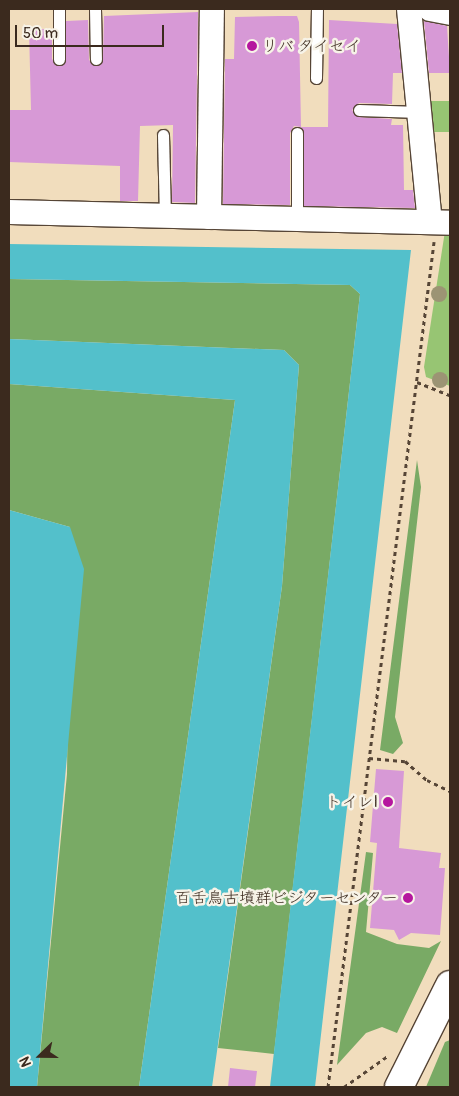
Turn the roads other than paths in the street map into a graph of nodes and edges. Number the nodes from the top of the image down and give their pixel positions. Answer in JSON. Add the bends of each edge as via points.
{"nodes":[{"id":1,"x":59,"y":9,"type":"edge"},
{"id":2,"x":95,"y":9,"type":"edge"},
{"id":3,"x":212,"y":9,"type":"edge"},
{"id":4,"x":316,"y":9,"type":"edge"},
{"id":5,"x":409,"y":9,"type":"edge"},
{"id":6,"x":430,"y":9,"type":"edge"},
{"id":7,"x":450,"y":13,"type":"edge"},
{"id":8,"x":59,"y":59,"type":"dead end"},
{"id":9,"x":96,"y":59,"type":"dead end"},
{"id":10,"x":316,"y":78,"type":"dead end"},
{"id":11,"x":359,"y":110,"type":"dead end"},
{"id":12,"x":419,"y":112,"type":"junction"},
{"id":13,"x":297,"y":133,"type":"dead end"},
{"id":14,"x":163,"y":135,"type":"dead end"},
{"id":15,"x":9,"y":212,"type":"edge"},
{"id":16,"x":165,"y":216,"type":"junction"},
{"id":17,"x":209,"y":217,"type":"junction"},
{"id":18,"x":297,"y":219,"type":"junction"},
{"id":19,"x":439,"y":223,"type":"edge"},
{"id":20,"x":450,"y":985,"type":"edge"},
{"id":21,"x":399,"y":1087,"type":"edge"}],
"edges":[{"from":1,"to":8,"type":"lane"},
{"from":2,"to":9,"type":"lane"},
{"from":3,"to":17,"type":"street"},
{"from":4,"to":10,"type":"lane"},
{"from":5,"to":12,"type":"street"},
{"from":6,"to":7,"type":"street"},
{"from":11,"to":12,"type":"lane"},
{"from":12,"to":19,"type":"street"},
{"from":13,"to":18,"type":"lane"},
{"from":14,"to":16,"type":"lane"},
{"from":15,"to":16,"type":"street"},
{"from":16,"to":17,"type":"street"},
{"from":17,"to":18,"type":"street"},
{"from":18,"to":19,"type":"street"},
{"from":20,"to":21,"type":"main road"}]}
